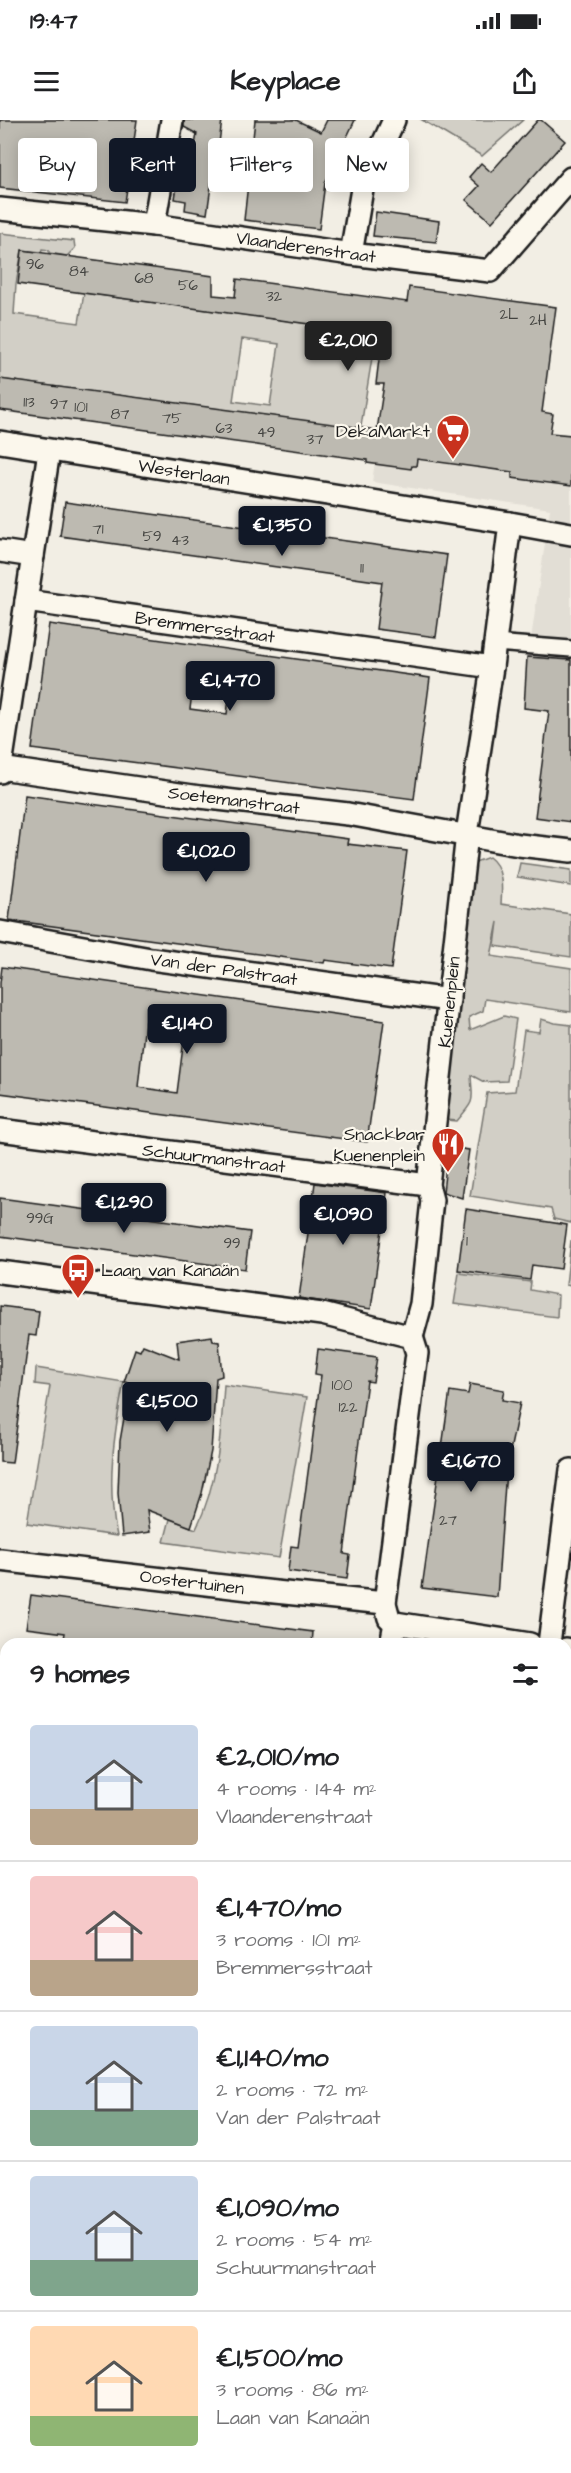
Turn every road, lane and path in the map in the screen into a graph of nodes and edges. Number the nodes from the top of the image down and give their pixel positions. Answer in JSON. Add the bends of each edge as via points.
{"nodes":[{"id":1,"x":172,"y":120,"type":"edge"},
{"id":2,"x":394,"y":120,"type":"edge"},
{"id":3,"x":571,"y":178,"type":"edge"},
{"id":4,"x":0,"y":209,"type":"edge"},
{"id":5,"x":154,"y":225,"type":"junction"},
{"id":6,"x":351,"y":254,"type":"junction"},
{"id":7,"x":0,"y":442,"type":"edge"},
{"id":8,"x":49,"y":451,"type":"junction"},
{"id":9,"x":510,"y":523,"type":"junction"},
{"id":10,"x":571,"y":534,"type":"edge"},
{"id":11,"x":0,"y":551,"type":"edge"},
{"id":12,"x":33,"y":556,"type":"junction"},
{"id":13,"x":26,"y":601,"type":"junction"},
{"id":14,"x":495,"y":643,"type":"junction"},
{"id":15,"x":571,"y":649,"type":"edge"},
{"id":16,"x":492,"y":667,"type":"junction"},
{"id":17,"x":5,"y":702,"type":"edge"},
{"id":18,"x":0,"y":770,"type":"edge"},
{"id":19,"x":467,"y":834,"type":"junction"},
{"id":20,"x":571,"y":851,"type":"edge"},
{"id":21,"x":0,"y":932,"type":"edge"},
{"id":22,"x":449,"y":1000,"type":"junction"},
{"id":23,"x":0,"y":1130,"type":"edge"},
{"id":24,"x":428,"y":1185,"type":"junction"},
{"id":25,"x":0,"y":1272,"type":"edge"},
{"id":26,"x":414,"y":1345,"type":"junction"},
{"id":27,"x":571,"y":1470,"type":"edge"},
{"id":28,"x":0,"y":1560,"type":"edge"},
{"id":29,"x":563,"y":1602,"type":"edge"},
{"id":30,"x":385,"y":1603,"type":"junction"},
{"id":31,"x":395,"y":1623,"type":"junction"},
{"id":32,"x":392,"y":1638,"type":"edge"},
{"id":33,"x":491,"y":1638,"type":"edge"},
{"id":34,"x":551,"y":1638,"type":"edge"}],
"edges":[{"from":1,"to":5,"type":"street"},
{"from":2,"to":6,"type":"street","via":[[362,189]]},
{"from":3,"to":6,"type":"street","name":"Vlaanderenstraat","via":[[490,271]]},
{"from":4,"to":5,"type":"street","name":"Vlaanderenstraat"},
{"from":5,"to":6,"type":"street","name":"Vlaanderenstraat"},
{"from":7,"to":8,"type":"street","name":"Westerlaan"},
{"from":8,"to":9,"type":"street","name":"Westerlaan"},
{"from":8,"to":12,"type":"street"},
{"from":9,"to":10,"type":"street","name":"Westerlaan"},
{"from":9,"to":14,"type":"street","name":"Kuenenplein"},
{"from":11,"to":12,"type":"street"},
{"from":12,"to":13,"type":"street"},
{"from":13,"to":16,"type":"street","name":"Bremmersstraat"},
{"from":13,"to":17,"type":"street"},
{"from":14,"to":15,"type":"street"},
{"from":14,"to":16,"type":"street","name":"Kuenenplein"},
{"from":16,"to":19,"type":"street","name":"Kuenenplein"},
{"from":17,"to":18,"type":"street"},
{"from":18,"to":19,"type":"street","name":"Soetemanstraat","via":[[348,814]]},
{"from":19,"to":20,"type":"street","name":"Soetemanstraat"},
{"from":19,"to":22,"type":"street","name":"Kuenenplein"},
{"from":21,"to":22,"type":"street","name":"Van der Palstraat","via":[[151,959]]},
{"from":22,"to":24,"type":"street","name":"Kuenenplein"},
{"from":23,"to":24,"type":"street","name":"Schuurmanstraat"},
{"from":24,"to":26,"type":"street","name":"Kuenenplein","via":[[432,1200]]},
{"from":25,"to":26,"type":"street","via":[[322,1314]]},
{"from":26,"to":30,"type":"street","name":"Kuenenplein"},
{"from":27,"to":29,"type":"street"},
{"from":28,"to":30,"type":"street","name":"Oostertuinen"},
{"from":29,"to":34,"type":"street"},
{"from":30,"to":31,"type":"street","via":[[389,1618]]},
{"from":31,"to":32,"type":"street"},
{"from":31,"to":33,"type":"street"}]}
